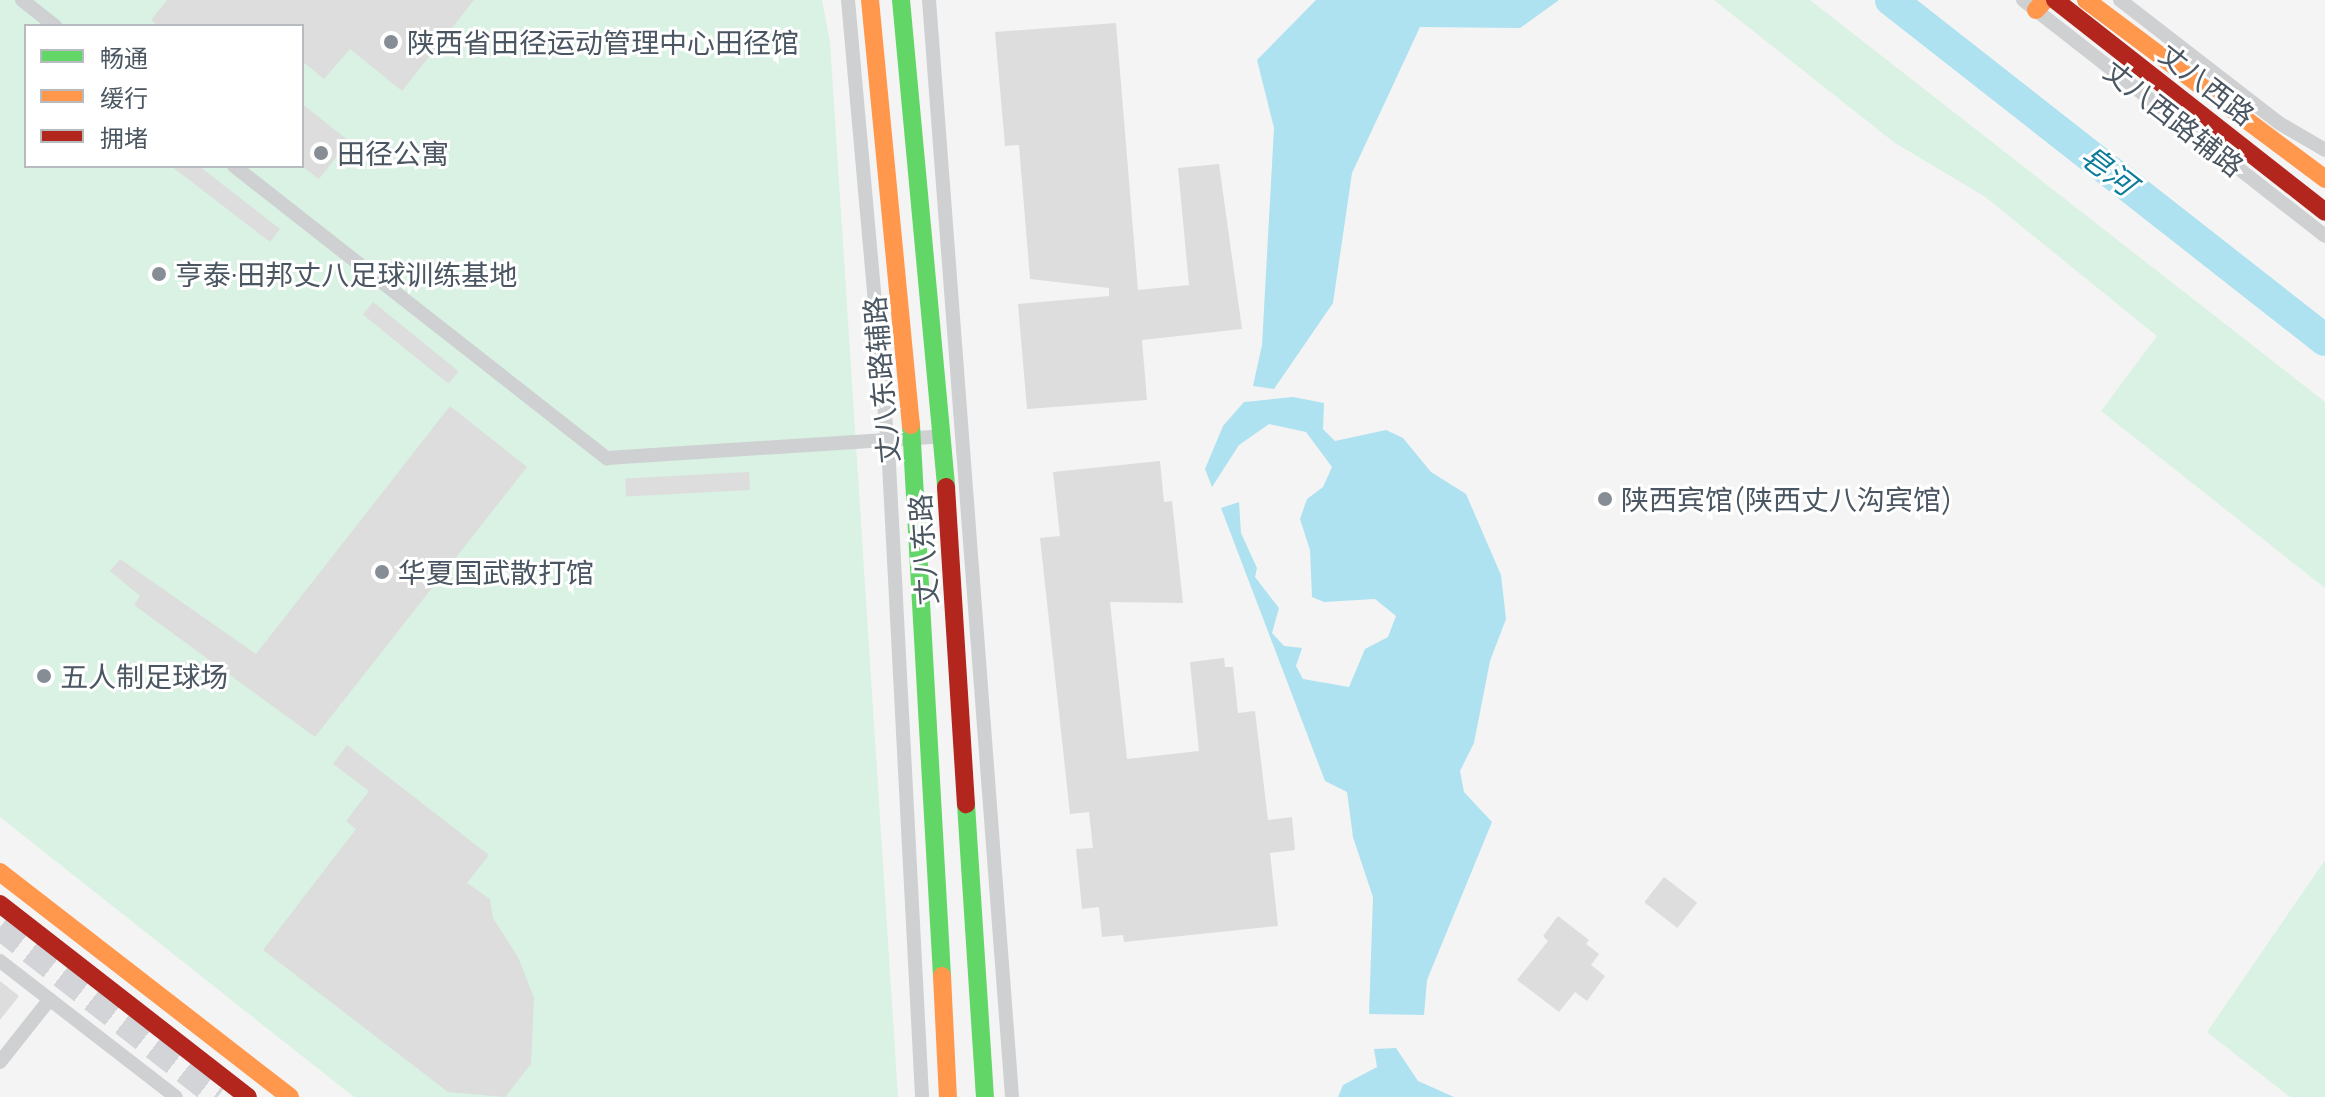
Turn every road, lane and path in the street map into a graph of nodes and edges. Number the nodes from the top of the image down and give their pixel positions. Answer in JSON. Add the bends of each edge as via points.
{"nodes":[{"id":1,"x":22,"y":0,"type":"edge"},
{"id":2,"x":848,"y":0,"type":"edge"},
{"id":3,"x":870,"y":0,"type":"edge"},
{"id":4,"x":901,"y":0,"type":"edge"},
{"id":5,"x":929,"y":0,"type":"edge"},
{"id":6,"x":2055,"y":0,"type":"edge"},
{"id":7,"x":2086,"y":0,"type":"edge"},
{"id":8,"x":2120,"y":0,"type":"edge"},
{"id":9,"x":2035,"y":3,"type":"edge"},
{"id":10,"x":52,"y":24,"type":"edge"},
{"id":11,"x":2325,"y":150,"type":"edge"},
{"id":12,"x":237,"y":168,"type":"edge"},
{"id":13,"x":2325,"y":179,"type":"edge"},
{"id":14,"x":2325,"y":212,"type":"edge"},
{"id":15,"x":2325,"y":236,"type":"edge"},
{"id":16,"x":943,"y":436,"type":"junction"},
{"id":17,"x":913,"y":440,"type":"junction"},
{"id":18,"x":888,"y":445,"type":"junction"},
{"id":19,"x":0,"y":872,"type":"edge"},
{"id":20,"x":0,"y":904,"type":"edge"},
{"id":21,"x":0,"y":961,"type":"edge"},
{"id":22,"x":50,"y":999,"type":"junction"},
{"id":23,"x":0,"y":1062,"type":"edge"},
{"id":24,"x":176,"y":1097,"type":"edge"},
{"id":25,"x":248,"y":1097,"type":"edge"},
{"id":26,"x":290,"y":1097,"type":"edge"},
{"id":27,"x":922,"y":1097,"type":"edge"},
{"id":28,"x":948,"y":1097,"type":"edge"},
{"id":29,"x":985,"y":1097,"type":"edge"},
{"id":30,"x":1012,"y":1097,"type":"edge"}],
"edges":[{"from":1,"to":10,"type":"street"},
{"from":2,"to":18,"type":"street","name":"丈八东路辅路"},
{"from":3,"to":17,"type":"main road","name":"丈八东路"},
{"from":4,"to":16,"type":"main road","name":"丈八东路"},
{"from":5,"to":30,"type":"street"},
{"from":6,"to":14,"type":"main road","name":"丈八西路"},
{"from":7,"to":13,"type":"main road","name":"丈八西路"},
{"from":8,"to":11,"type":"street","via":[[2279,123]]},
{"from":9,"to":15,"type":"street","name":"丈八西路辅路"},
{"from":12,"to":18,"type":"street","via":[[607,458]]},
{"from":16,"to":17,"type":"street"},
{"from":16,"to":29,"type":"main road","name":"丈八东路"},
{"from":17,"to":18,"type":"street"},
{"from":17,"to":28,"type":"main road","name":"丈八东路"},
{"from":18,"to":27,"type":"street","name":"丈八东路辅路"},
{"from":19,"to":26,"type":"main road"},
{"from":20,"to":25,"type":"main road"},
{"from":21,"to":22,"type":"street"},
{"from":22,"to":23,"type":"street"},
{"from":22,"to":24,"type":"street"}]}
